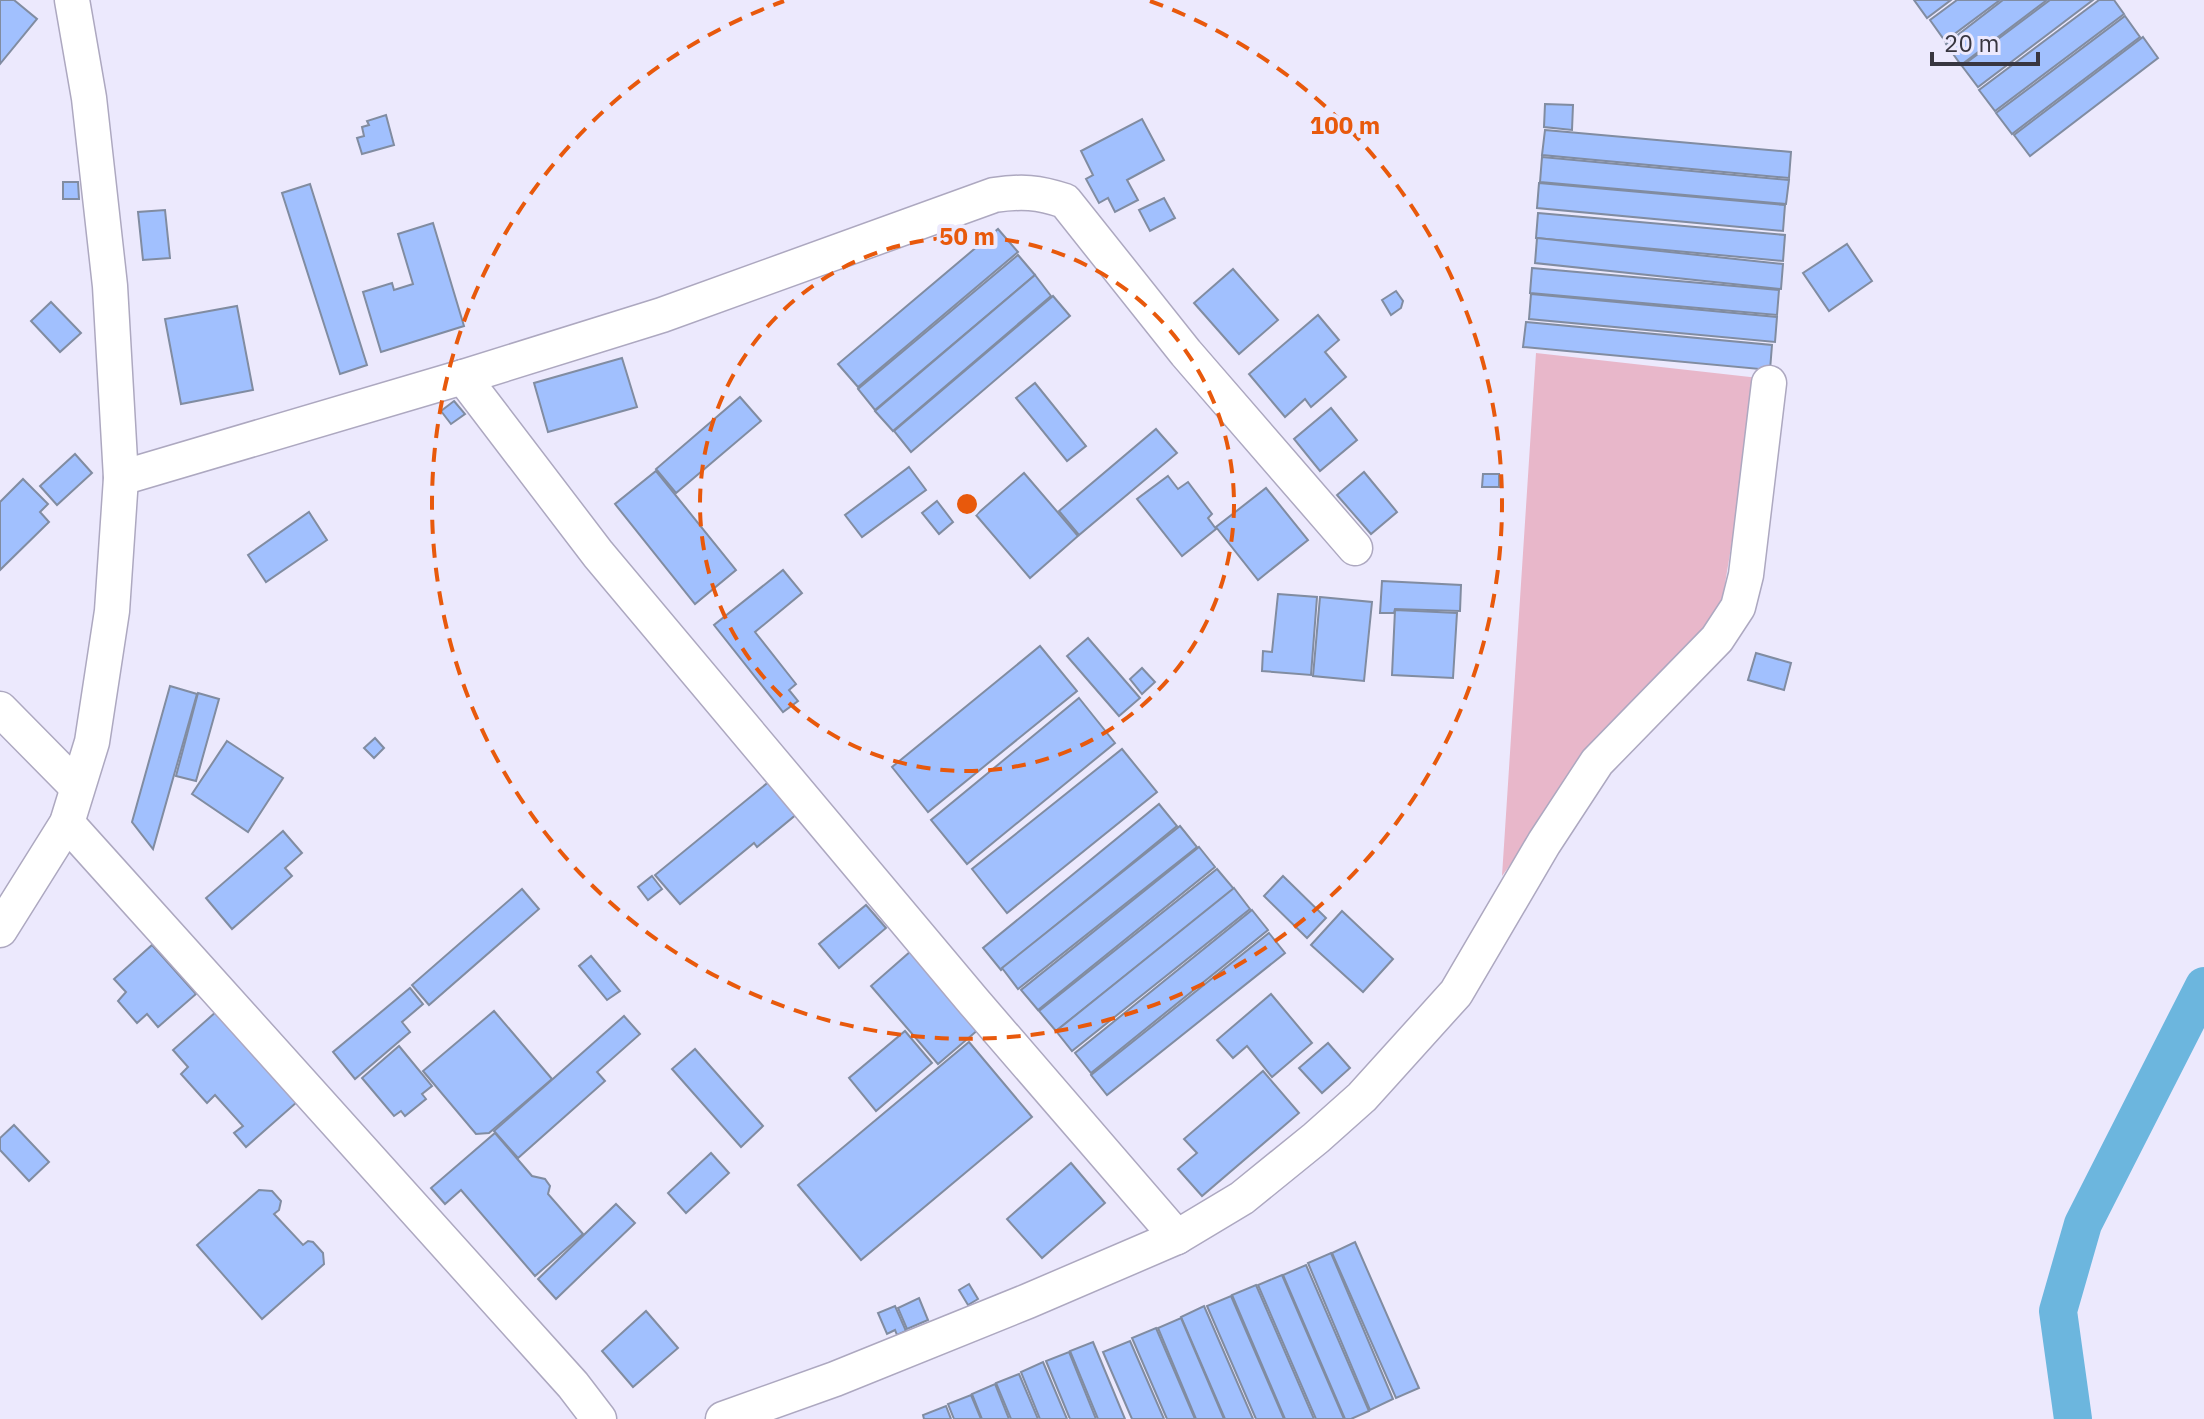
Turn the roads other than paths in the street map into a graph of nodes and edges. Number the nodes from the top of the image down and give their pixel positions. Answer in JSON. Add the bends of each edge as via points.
{"nodes":[{"id":1,"x":72,"y":0,"type":"edge"},
{"id":2,"x":463,"y":377,"type":"junction"},
{"id":3,"x":1769,"y":383,"type":"dead end"},
{"id":4,"x":121,"y":478,"type":"junction"},
{"id":5,"x":1355,"y":548,"type":"dead end"},
{"id":6,"x":0,"y":709,"type":"edge"},
{"id":7,"x":77,"y":787,"type":"junction"},
{"id":8,"x":67,"y":823,"type":"junction"},
{"id":9,"x":0,"y":930,"type":"edge"},
{"id":10,"x":1177,"y":1237,"type":"junction"},
{"id":11,"x":599,"y":1419,"type":"edge"},
{"id":12,"x":723,"y":1419,"type":"edge"}],
"edges":[{"from":1,"to":4,"type":"street","via":[[110,286]]},
{"from":2,"to":4,"type":"street"},
{"from":2,"to":5,"type":"street","via":[[662,315],[994,195],[1042,194],[1065,201],[1186,353]]},
{"from":2,"to":10,"type":"street","via":[[618,577]]},
{"from":3,"to":10,"type":"street","via":[[1746,575],[1738,607],[1717,639],[1597,762],[1456,993],[1412,1043],[1316,1138],[1242,1198]]},
{"from":4,"to":7,"type":"street","via":[[112,611],[92,742]]},
{"from":6,"to":7,"type":"street"},
{"from":7,"to":8,"type":"street"},
{"from":8,"to":9,"type":"street"},
{"from":8,"to":11,"type":"street"},
{"from":10,"to":12,"type":"street","via":[[835,1379]]}]}
